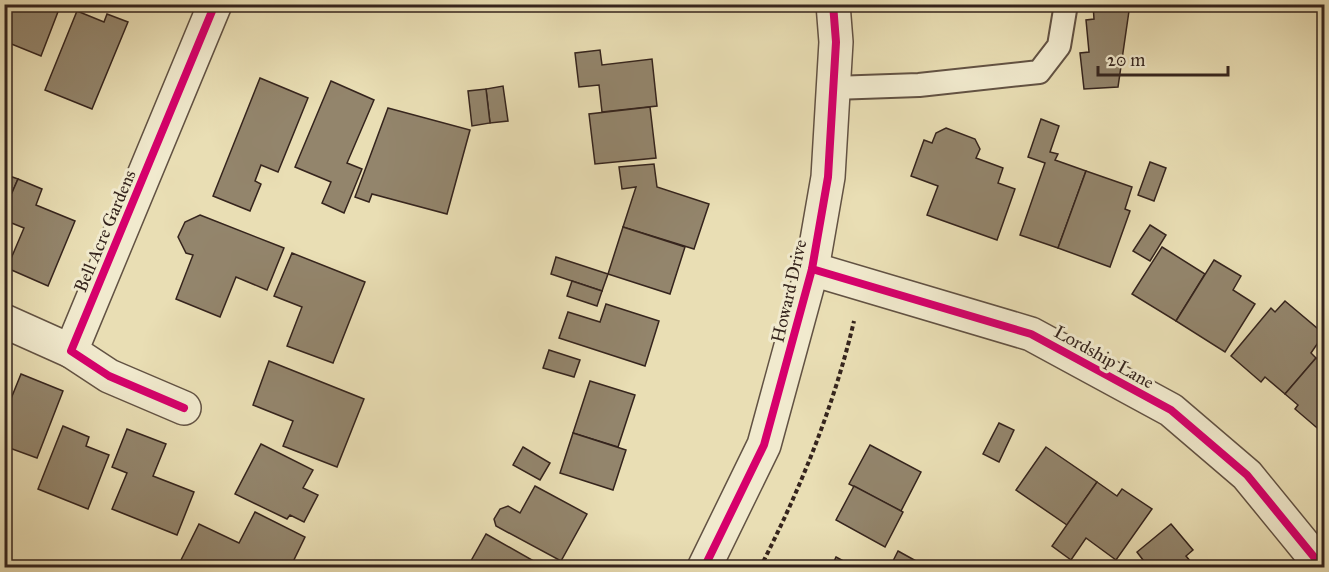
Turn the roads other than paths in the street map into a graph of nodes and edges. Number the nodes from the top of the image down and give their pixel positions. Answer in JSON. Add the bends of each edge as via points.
{"nodes":[{"id":1,"x":215,"y":4,"type":"edge"},
{"id":2,"x":833,"y":4,"type":"edge"},
{"id":3,"x":1066,"y":4,"type":"edge"},
{"id":4,"x":833,"y":88,"type":"junction"},
{"id":5,"x":812,"y":268,"type":"junction"},
{"id":6,"x":4,"y":321,"type":"edge"},
{"id":7,"x":71,"y":351,"type":"junction"},
{"id":8,"x":184,"y":408,"type":"dead end"},
{"id":9,"x":704,"y":567,"type":"edge"},
{"id":10,"x":1323,"y":567,"type":"edge"}],
"edges":[{"from":1,"to":7,"type":"street","name":"Bell Acre Gardens"},
{"from":2,"to":4,"type":"street","name":"Howard Drive"},
{"from":3,"to":4,"type":"lane","via":[[1059,46],[1039,72],[919,85]]},
{"from":4,"to":5,"type":"street","name":"Howard Drive","via":[[828,177]]},
{"from":5,"to":9,"type":"street","name":"Howard Drive","via":[[764,445]]},
{"from":5,"to":10,"type":"street","name":"Lordship Lane","via":[[1031,334],[1171,410],[1247,475]]},
{"from":6,"to":7,"type":"street"},
{"from":7,"to":8,"type":"street","via":[[109,376]]}]}
